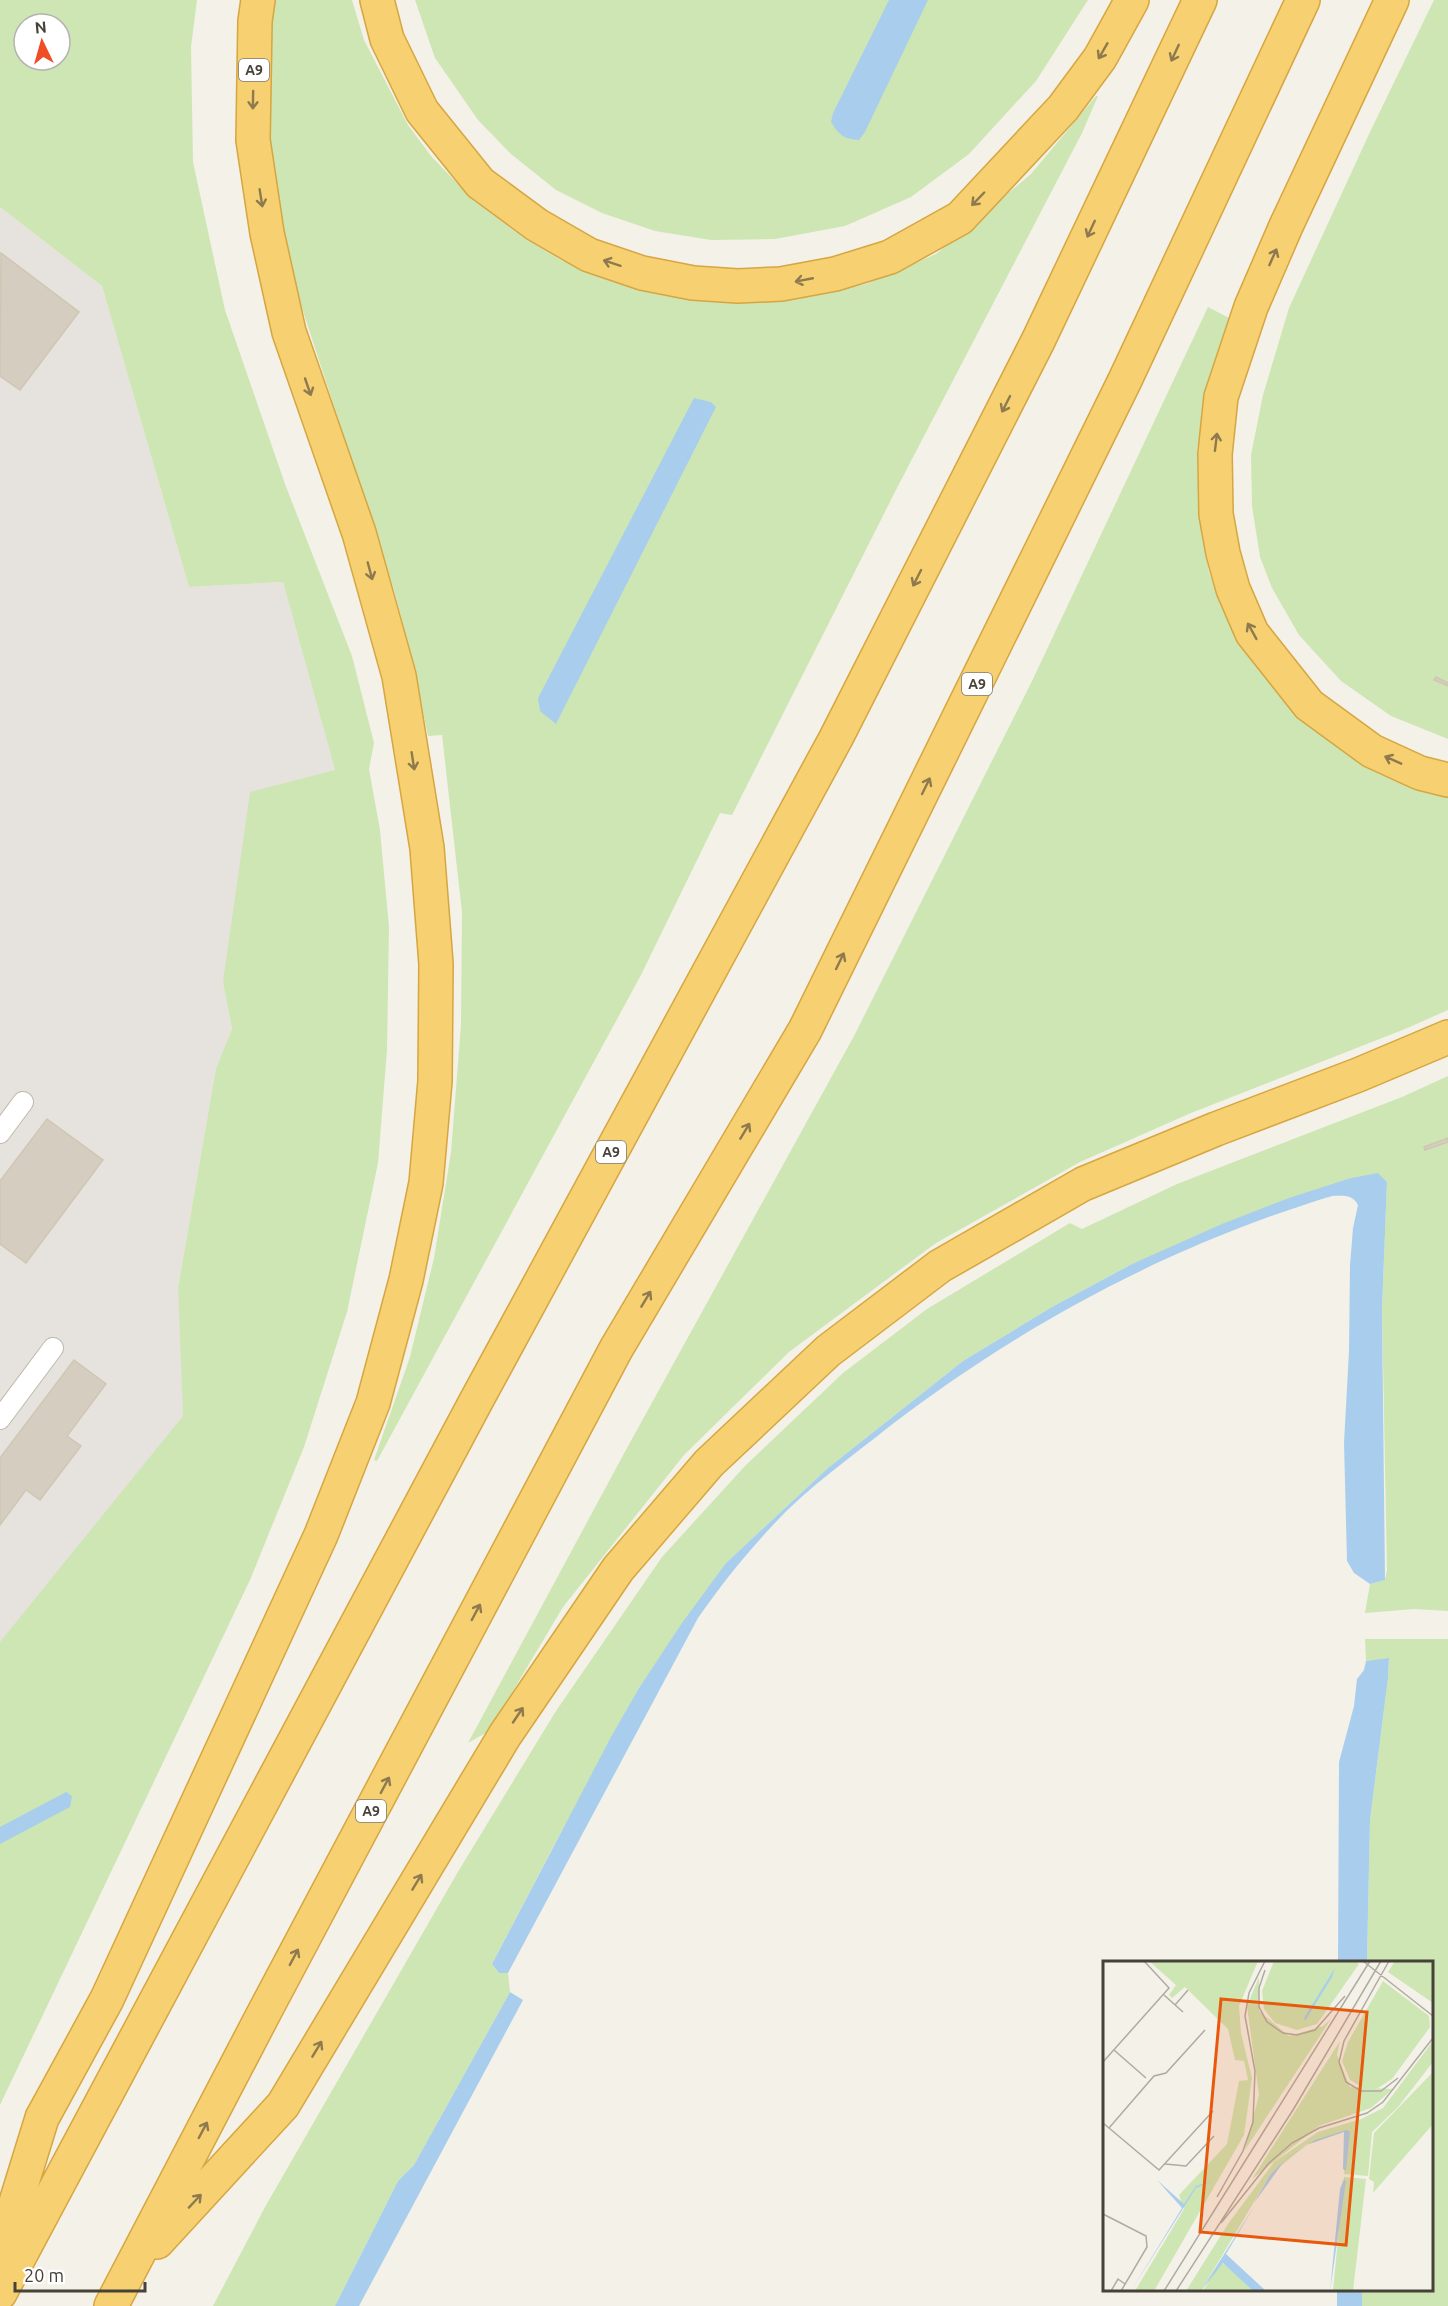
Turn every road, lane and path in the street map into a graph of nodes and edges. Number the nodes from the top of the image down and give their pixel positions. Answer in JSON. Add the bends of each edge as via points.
{"nodes":[{"id":1,"x":258,"y":0,"type":"edge"},
{"id":2,"x":377,"y":0,"type":"edge"},
{"id":3,"x":1132,"y":0,"type":"edge"},
{"id":4,"x":1200,"y":0,"type":"edge"},
{"id":5,"x":1304,"y":0,"type":"edge"},
{"id":6,"x":1392,"y":0,"type":"edge"},
{"id":7,"x":1448,"y":780,"type":"edge"},
{"id":8,"x":1448,"y":1036,"type":"edge"},
{"id":9,"x":23,"y":1102,"type":"dead end"},
{"id":10,"x":0,"y":1133,"type":"edge"},
{"id":11,"x":53,"y":1348,"type":"dead end"},
{"id":12,"x":0,"y":1419,"type":"edge"},
{"id":13,"x":0,"y":2254,"type":"edge"},
{"id":14,"x":127,"y":2274,"type":"junction"},
{"id":15,"x":0,"y":2293,"type":"edge"},
{"id":16,"x":111,"y":2306,"type":"edge"}],
"edges":[{"from":1,"to":13,"type":"highway","number":"A9","one_way":true,"via":[[252,140],[267,233],[289,332],[359,533],[399,676],[427,848],[436,987],[435,1081],[426,1183],[406,1280],[373,1403],[347,1471],[107,1998],[42,2118]]},
{"from":3,"to":2,"type":"highway","one_way":true,"via":[[1100,58],[1063,108],[960,218],[890,258],[781,284],[738,286],[652,275],[589,255],[537,225],[480,183],[422,111],[387,39]]},
{"from":4,"to":15,"type":"highway","number":"A9","one_way":true,"via":[[1038,341],[836,738],[469,1414]]},
{"from":14,"to":5,"type":"highway","number":"A9","one_way":true,"via":[[616,1349],[806,1030],[1114,402]]},
{"from":7,"to":6,"type":"highway","one_way":true,"via":[[1420,773],[1372,751],[1309,705],[1252,633],[1233,589],[1216,514],[1215,454],[1221,398],[1251,307]]},
{"from":14,"to":8,"type":"highway","number":"A9","one_way":true,"via":[[284,2106],[505,1735],[618,1569],[709,1463],[828,1350],[940,1266],[1083,1184],[1358,1076]]},
{"from":9,"to":10,"type":"lane"},
{"from":11,"to":12,"type":"lane"},
{"from":14,"to":16,"type":"highway","number":"A9"}]}
